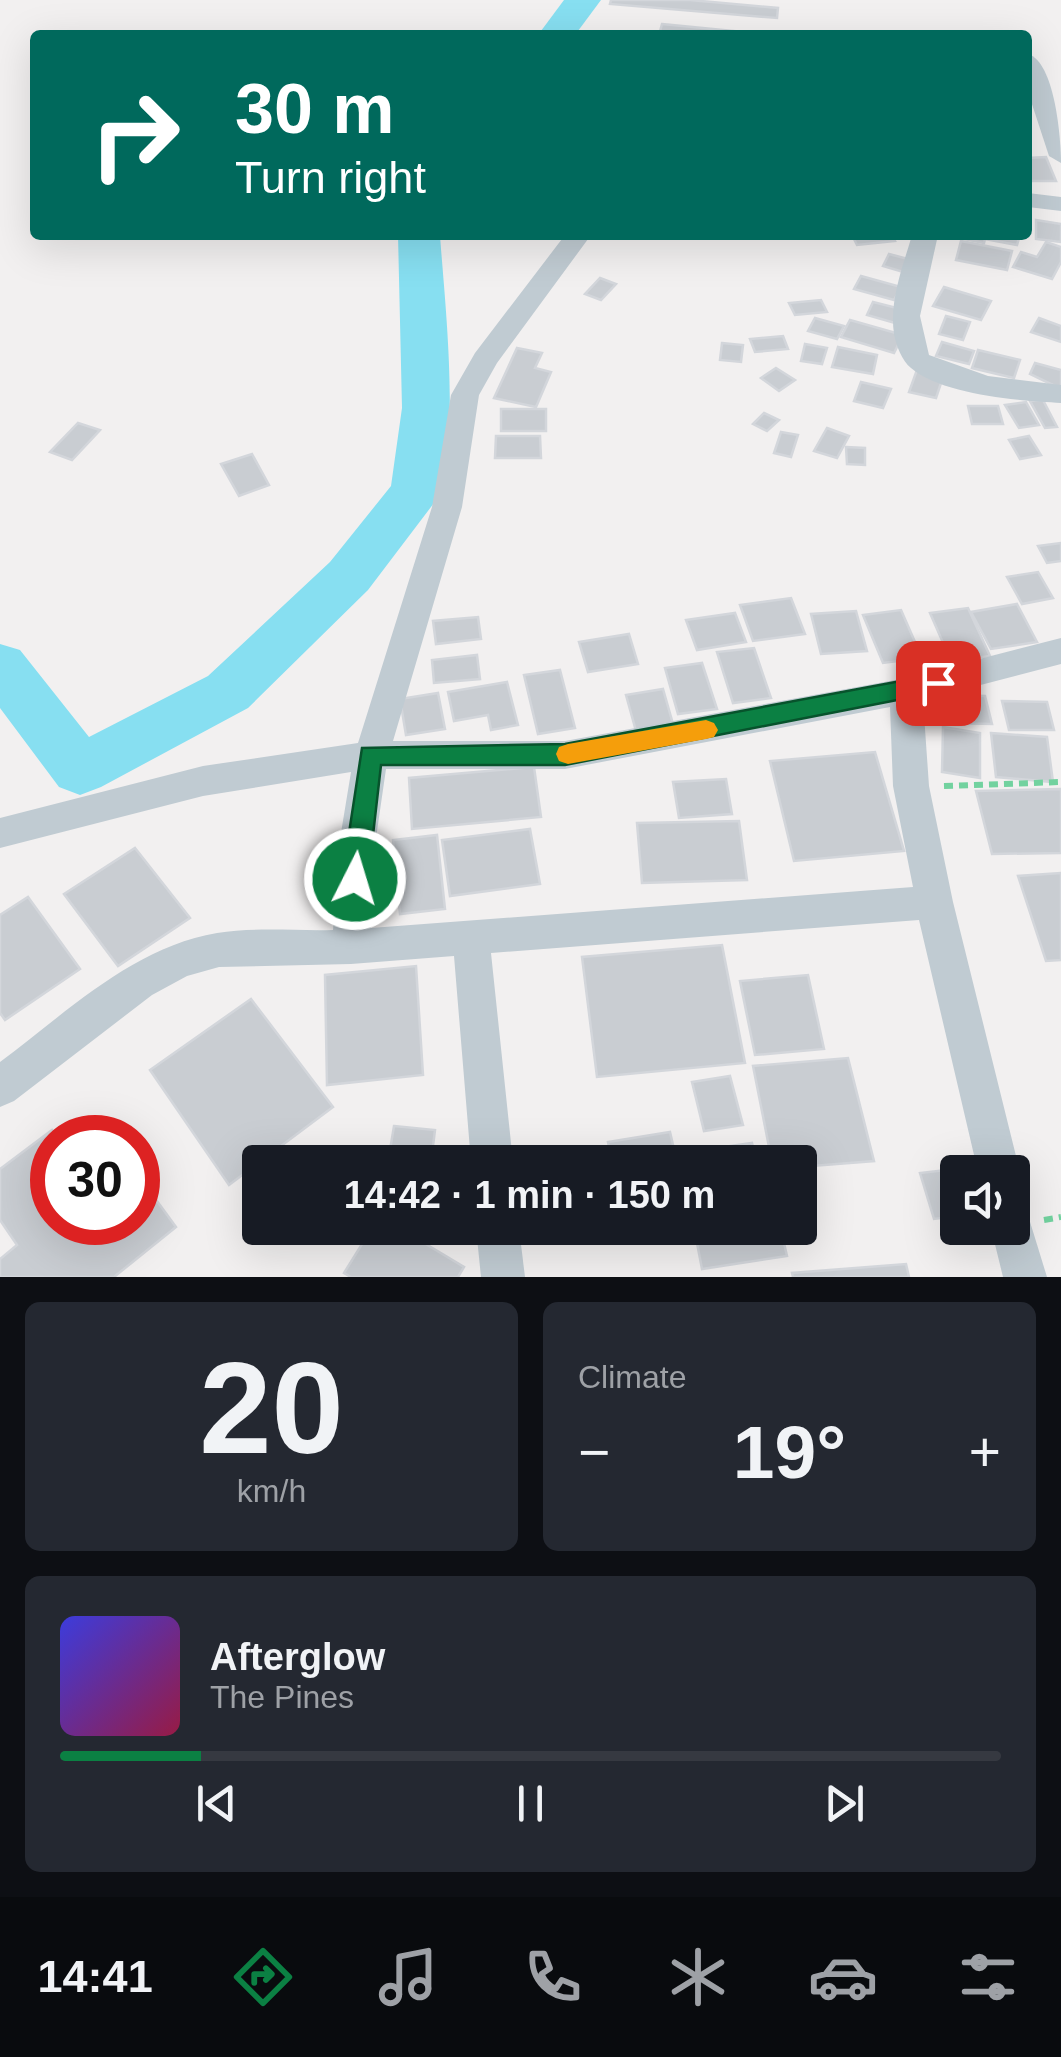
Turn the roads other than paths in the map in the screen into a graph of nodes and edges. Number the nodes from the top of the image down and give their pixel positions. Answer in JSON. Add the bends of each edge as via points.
{"nodes":[{"id":1,"x":1032,"y":73,"type":"edge"},
{"id":2,"x":1061,"y":156,"type":"edge"},
{"id":3,"x":1032,"y":200,"type":"edge"},
{"id":4,"x":1061,"y":204,"type":"edge"},
{"id":5,"x":574,"y":240,"type":"edge"},
{"id":6,"x":924,"y":240,"type":"edge"},
{"id":7,"x":1061,"y":394,"type":"edge"},
{"id":8,"x":1061,"y":651,"type":"edge"},
{"id":9,"x":906,"y":691,"type":"junction"},
{"id":10,"x":370,"y":755,"type":"junction"},
{"id":11,"x":0,"y":833,"type":"edge"},
{"id":12,"x":934,"y":902,"type":"junction"},
{"id":13,"x":470,"y":938,"type":"junction"},
{"id":14,"x":351,"y":948,"type":"junction"},
{"id":15,"x":0,"y":1087,"type":"edge"},
{"id":16,"x":490,"y":1145,"type":"edge"},
{"id":17,"x":996,"y":1155,"type":"edge"},
{"id":18,"x":500,"y":1245,"type":"edge"},
{"id":19,"x":1017,"y":1245,"type":"edge"},
{"id":20,"x":503,"y":1277,"type":"edge"},
{"id":21,"x":1025,"y":1277,"type":"edge"}],
"edges":[{"from":1,"to":2,"type":"street"},
{"from":3,"to":4,"type":"street"},
{"from":5,"to":10,"type":"street","via":[[485,358],[465,396],[447,507]]},
{"from":6,"to":7,"type":"street","via":[[909,296],[914,356],[962,378]]},
{"from":8,"to":9,"type":"street"},
{"from":9,"to":10,"type":"street","via":[[565,754]]},
{"from":9,"to":12,"type":"street","via":[[911,786]]},
{"from":10,"to":11,"type":"street","via":[[203,782]]},
{"from":10,"to":14,"type":"street"},
{"from":12,"to":13,"type":"street"},
{"from":12,"to":17,"type":"street"},
{"from":13,"to":14,"type":"street"},
{"from":13,"to":16,"type":"street"},
{"from":14,"to":15,"type":"street","via":[[254,947],[179,960],[138,982]]},
{"from":18,"to":20,"type":"street"},
{"from":19,"to":21,"type":"street"}]}
